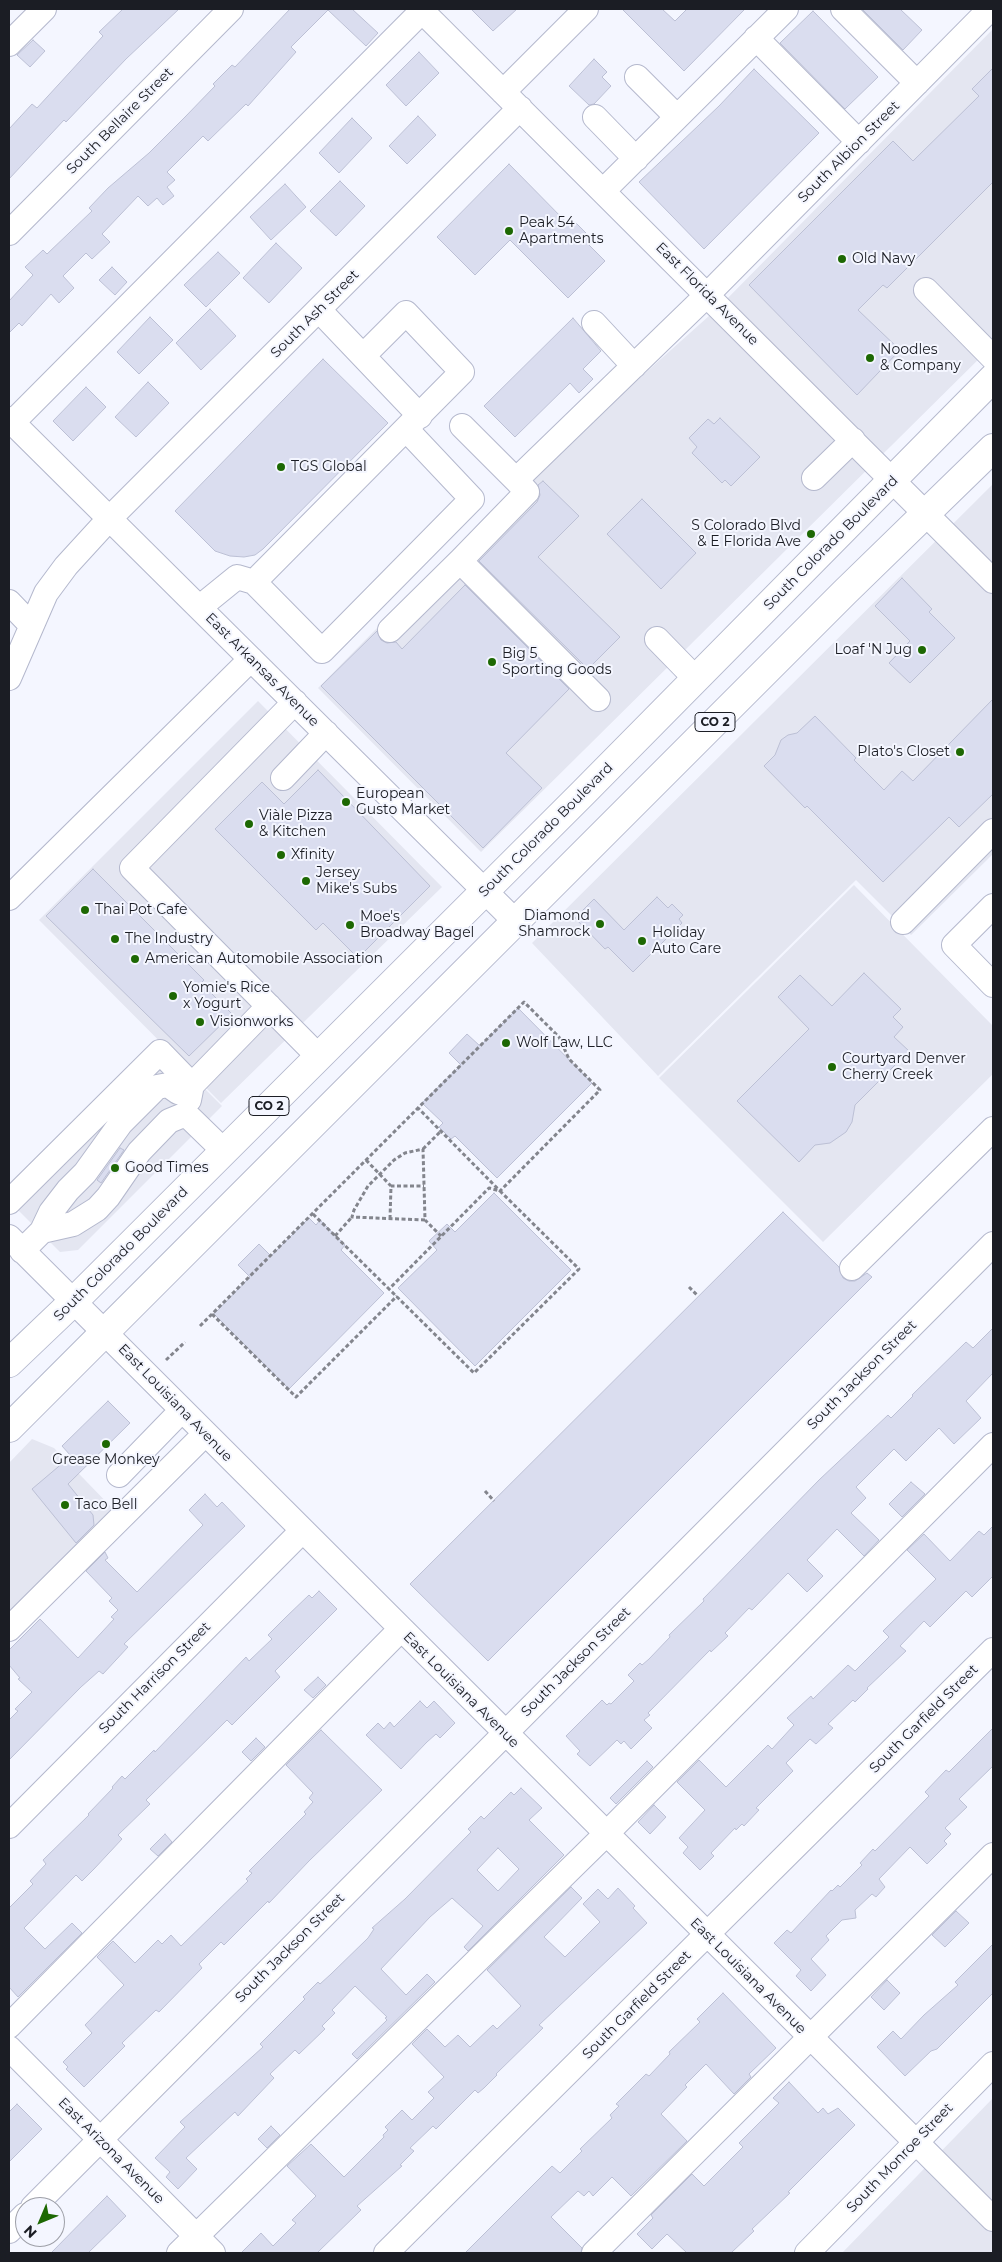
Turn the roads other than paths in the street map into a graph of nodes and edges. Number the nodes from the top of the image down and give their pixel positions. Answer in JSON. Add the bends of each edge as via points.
{"nodes":[{"id":1,"x":44,"y":9,"type":"edge"},
{"id":2,"x":586,"y":9,"type":"edge"},
{"id":3,"x":786,"y":9,"type":"edge"},
{"id":4,"x":843,"y":9,"type":"edge"},
{"id":5,"x":990,"y":9,"type":"edge"},
{"id":6,"x":421,"y":10,"type":"edge"},
{"id":7,"x":219,"y":13,"type":"edge"},
{"id":8,"x":756,"y":38,"type":"junction"},
{"id":9,"x":9,"y":44,"type":"edge"},
{"id":10,"x":637,"y":77,"type":"dead end"},
{"id":11,"x":917,"y":83,"type":"junction"},
{"id":12,"x":503,"y":92,"type":"junction"},
{"id":13,"x":520,"y":108,"type":"junction"},
{"id":14,"x":595,"y":116,"type":"dead end"},
{"id":15,"x":677,"y":117,"type":"junction"},
{"id":16,"x":858,"y":142,"type":"junction"},
{"id":17,"x":636,"y":159,"type":"junction"},
{"id":18,"x":603,"y":191,"type":"junction"},
{"id":19,"x":9,"y":233,"type":"edge"},
{"id":20,"x":926,"y":290,"type":"dead end"},
{"id":21,"x":708,"y":295,"type":"junction"},
{"id":22,"x":319,"y":310,"type":"junction"},
{"id":23,"x":594,"y":323,"type":"dead end"},
{"id":24,"x":363,"y":356,"type":"junction"},
{"id":25,"x":993,"y":358,"type":"edge"},
{"id":26,"x":634,"y":366,"type":"junction"},
{"id":27,"x":993,"y":378,"type":"edge"},
{"id":28,"x":11,"y":421,"type":"edge"},
{"id":29,"x":413,"y":423,"type":"junction"},
{"id":30,"x":462,"y":426,"type":"dead end"},
{"id":31,"x":853,"y":440,"type":"junction"},
{"id":32,"x":993,"y":448,"type":"edge"},
{"id":33,"x":814,"y":478,"type":"dead end"},
{"id":34,"x":516,"y":480,"type":"junction"},
{"id":35,"x":893,"y":480,"type":"junction"},
{"id":36,"x":926,"y":514,"type":"junction"},
{"id":37,"x":109,"y":519,"type":"junction"},
{"id":38,"x":460,"y":561,"type":"junction"},
{"id":39,"x":993,"y":581,"type":"edge"},
{"id":40,"x":254,"y":582,"type":"junction"},
{"id":41,"x":9,"y":602,"type":"edge"},
{"id":42,"x":200,"y":608,"type":"junction"},
{"id":43,"x":31,"y":625,"type":"junction"},
{"id":44,"x":390,"y":630,"type":"dead end"},
{"id":45,"x":657,"y":639,"type":"dead end"},
{"id":46,"x":251,"y":659,"type":"junction"},
{"id":47,"x":9,"y":678,"type":"edge"},
{"id":48,"x":696,"y":679,"type":"junction"},
{"id":49,"x":598,"y":700,"type":"dead end"},
{"id":50,"x":295,"y":702,"type":"junction"},
{"id":51,"x":326,"y":734,"type":"junction"},
{"id":52,"x":283,"y":778,"type":"dead end"},
{"id":53,"x":993,"y":831,"type":"edge"},
{"id":54,"x":484,"y":892,"type":"junction"},
{"id":55,"x":9,"y":898,"type":"edge"},
{"id":56,"x":993,"y":907,"type":"edge"},
{"id":57,"x":515,"y":921,"type":"junction"},
{"id":58,"x":903,"y":922,"type":"dead end"},
{"id":59,"x":993,"y":985,"type":"edge"},
{"id":60,"x":269,"y":1006,"type":"junction"},
{"id":61,"x":319,"y":1057,"type":"junction"},
{"id":62,"x":186,"y":1096,"type":"junction"},
{"id":63,"x":993,"y":1129,"type":"edge"},
{"id":64,"x":224,"y":1152,"type":"junction"},
{"id":65,"x":9,"y":1202,"type":"edge"},
{"id":66,"x":42,"y":1231,"type":"junction"},
{"id":67,"x":16,"y":1244,"type":"edge"},
{"id":68,"x":993,"y":1244,"type":"edge"},
{"id":69,"x":852,"y":1268,"type":"dead end"},
{"id":70,"x":74,"y":1302,"type":"junction"},
{"id":71,"x":106,"y":1332,"type":"junction"},
{"id":72,"x":9,"y":1362,"type":"edge"},
{"id":73,"x":182,"y":1410,"type":"junction"},
{"id":74,"x":9,"y":1428,"type":"edge"},
{"id":75,"x":204,"y":1434,"type":"junction"},
{"id":76,"x":993,"y":1445,"type":"edge"},
{"id":77,"x":119,"y":1475,"type":"dead end"},
{"id":78,"x":302,"y":1531,"type":"junction"},
{"id":79,"x":9,"y":1629,"type":"edge"},
{"id":80,"x":400,"y":1629,"type":"junction"},
{"id":81,"x":993,"y":1650,"type":"edge"},
{"id":82,"x":505,"y":1733,"type":"junction"},
{"id":83,"x":9,"y":1826,"type":"edge"},
{"id":84,"x":606,"y":1834,"type":"junction"},
{"id":85,"x":993,"y":1855,"type":"edge"},
{"id":86,"x":708,"y":1935,"type":"junction"},
{"id":87,"x":9,"y":2026,"type":"edge"},
{"id":88,"x":811,"y":2038,"type":"junction"},
{"id":89,"x":9,"y":2048,"type":"edge"},
{"id":90,"x":993,"y":2064,"type":"edge"},
{"id":91,"x":100,"y":2140,"type":"junction"},
{"id":92,"x":915,"y":2142,"type":"junction"},
{"id":93,"x":42,"y":2197,"type":"edge"},
{"id":94,"x":993,"y":2220,"type":"edge"},
{"id":95,"x":196,"y":2236,"type":"junction"},
{"id":96,"x":179,"y":2253,"type":"edge"},
{"id":97,"x":213,"y":2253,"type":"edge"},
{"id":98,"x":386,"y":2253,"type":"edge"},
{"id":99,"x":594,"y":2253,"type":"edge"},
{"id":100,"x":807,"y":2253,"type":"edge"}],
"edges":[{"from":1,"to":9,"type":"street"},
{"from":2,"to":12,"type":"street"},
{"from":3,"to":8,"type":"street"},
{"from":4,"to":11,"type":"street"},
{"from":5,"to":11,"type":"street","name":"South Albion Street"},
{"from":6,"to":12,"type":"street","name":"East Florida Avenue"},
{"from":6,"to":28,"type":"street"},
{"from":7,"to":19,"type":"street","name":"South Bellaire Street"},
{"from":8,"to":15,"type":"street"},
{"from":8,"to":16,"type":"street"},
{"from":10,"to":15,"type":"street"},
{"from":11,"to":16,"type":"street","name":"South Albion Street"},
{"from":12,"to":13,"type":"street","name":"East Florida Avenue"},
{"from":13,"to":18,"type":"street","name":"East Florida Avenue"},
{"from":13,"to":22,"type":"street","name":"South Ash Street"},
{"from":14,"to":17,"type":"street"},
{"from":15,"to":17,"type":"street"},
{"from":16,"to":21,"type":"street","name":"South Albion Street"},
{"from":17,"to":18,"type":"street"},
{"from":18,"to":21,"type":"street","name":"East Florida Avenue"},
{"from":20,"to":25,"type":"street"},
{"from":21,"to":26,"type":"street","name":"South Albion Street"},
{"from":21,"to":31,"type":"street","name":"East Florida Avenue"},
{"from":22,"to":24,"type":"street"},
{"from":22,"to":37,"type":"street","name":"South Ash Street"},
{"from":23,"to":26,"type":"street"},
{"from":24,"to":29,"type":"street"},
{"from":24,"to":29,"type":"street","via":[[406,314],[462,372]]},
{"from":26,"to":34,"type":"street","name":"South Albion Street"},
{"from":27,"to":35,"type":"main road","name":"South Colorado Boulevard","number":"CO 2"},
{"from":28,"to":37,"type":"street","name":"East Arkansas Avenue"},
{"from":29,"to":40,"type":"street"},
{"from":29,"to":40,"type":"street","via":[[472,499],[322,651]]},
{"from":30,"to":34,"type":"street"},
{"from":31,"to":33,"type":"street"},
{"from":31,"to":35,"type":"street","name":"East Florida Avenue"},
{"from":32,"to":36,"type":"main road","number":"CO 2"},
{"from":34,"to":38,"type":"street","via":[[527,492]]},
{"from":35,"to":36,"type":"street","name":"East Florida Avenue"},
{"from":35,"to":48,"type":"main road","name":"South Colorado Boulevard","number":"CO 2"},
{"from":36,"to":39,"type":"street","name":"East Florida Avenue"},
{"from":36,"to":57,"type":"main road","number":"CO 2"},
{"from":37,"to":42,"type":"street","name":"East Arkansas Avenue"},
{"from":37,"to":43,"type":"street","name":"South Ash Street","via":[[46,593]]},
{"from":38,"to":44,"type":"street"},
{"from":38,"to":49,"type":"street"},
{"from":40,"to":42,"type":"street","via":[[237,577]]},
{"from":41,"to":43,"type":"street"},
{"from":42,"to":46,"type":"street","name":"East Arkansas Avenue"},
{"from":43,"to":47,"type":"street","name":"South Ash Street"},
{"from":45,"to":48,"type":"street"},
{"from":46,"to":50,"type":"street","name":"East Arkansas Avenue"},
{"from":46,"to":55,"type":"street"},
{"from":48,"to":54,"type":"main road","name":"South Colorado Boulevard","number":"CO 2"},
{"from":50,"to":51,"type":"street","name":"East Arkansas Avenue"},
{"from":50,"to":60,"type":"street","via":[[132,868]]},
{"from":51,"to":52,"type":"street"},
{"from":51,"to":54,"type":"street","name":"East Arkansas Avenue"},
{"from":53,"to":58,"type":"street"},
{"from":54,"to":57,"type":"street","name":"East Arkansas Avenue"},
{"from":54,"to":61,"type":"main road","name":"South Colorado Boulevard","number":"CO 2"},
{"from":56,"to":59,"type":"street","via":[[954,945]]},
{"from":57,"to":71,"type":"main road","number":"CO 2"},
{"from":60,"to":61,"type":"street"},
{"from":60,"to":62,"type":"street"},
{"from":61,"to":64,"type":"main road","name":"South Colorado Boulevard","number":"CO 2"},
{"from":62,"to":64,"type":"street"},
{"from":62,"to":65,"type":"street","via":[[160,1052]]},
{"from":62,"to":66,"type":"street","via":[[97,1209],[73,1224]]},
{"from":62,"to":66,"type":"street","via":[[168,1085],[157,1087],[120,1124],[85,1173],[51,1212]]},
{"from":63,"to":69,"type":"street"},
{"from":64,"to":70,"type":"main road","name":"South Colorado Boulevard","number":"CO 2"},
{"from":66,"to":67,"type":"street"},
{"from":67,"to":70,"type":"street","name":"East Louisiana Avenue"},
{"from":68,"to":82,"type":"street","name":"South Jackson Street"},
{"from":70,"to":71,"type":"street","name":"East Louisiana Avenue"},
{"from":70,"to":72,"type":"main road","name":"South Colorado Boulevard","number":"CO 2"},
{"from":71,"to":73,"type":"street","name":"East Louisiana Avenue"},
{"from":71,"to":74,"type":"main road","number":"CO 2"},
{"from":73,"to":75,"type":"street","name":"East Louisiana Avenue"},
{"from":73,"to":77,"type":"street"},
{"from":75,"to":78,"type":"street","name":"East Louisiana Avenue"},
{"from":75,"to":79,"type":"street"},
{"from":76,"to":84,"type":"street"},
{"from":78,"to":80,"type":"street","name":"East Louisiana Avenue"},
{"from":78,"to":83,"type":"street","name":"South Harrison Street"},
{"from":80,"to":82,"type":"street","name":"East Louisiana Avenue"},
{"from":80,"to":87,"type":"street"},
{"from":81,"to":86,"type":"street","name":"South Garfield Street"},
{"from":82,"to":84,"type":"street","name":"East Louisiana Avenue"},
{"from":82,"to":91,"type":"street","name":"South Jackson Street"},
{"from":84,"to":86,"type":"street","name":"East Louisiana Avenue"},
{"from":84,"to":95,"type":"street"},
{"from":85,"to":88,"type":"street"},
{"from":86,"to":88,"type":"street","name":"East Louisiana Avenue"},
{"from":86,"to":98,"type":"street","name":"South Garfield Street"},
{"from":88,"to":92,"type":"street","name":"East Louisiana Avenue"},
{"from":88,"to":99,"type":"street"},
{"from":89,"to":91,"type":"street","name":"East Arizona Avenue"},
{"from":90,"to":92,"type":"street","name":"South Monroe Street"},
{"from":91,"to":93,"type":"street","name":"South Jackson Street"},
{"from":91,"to":95,"type":"street","name":"East Arizona Avenue"},
{"from":92,"to":94,"type":"street","name":"East Louisiana Avenue"},
{"from":92,"to":100,"type":"street","name":"South Monroe Street"},
{"from":95,"to":96,"type":"street"},
{"from":95,"to":97,"type":"street","name":"East Arizona Avenue"}]}
